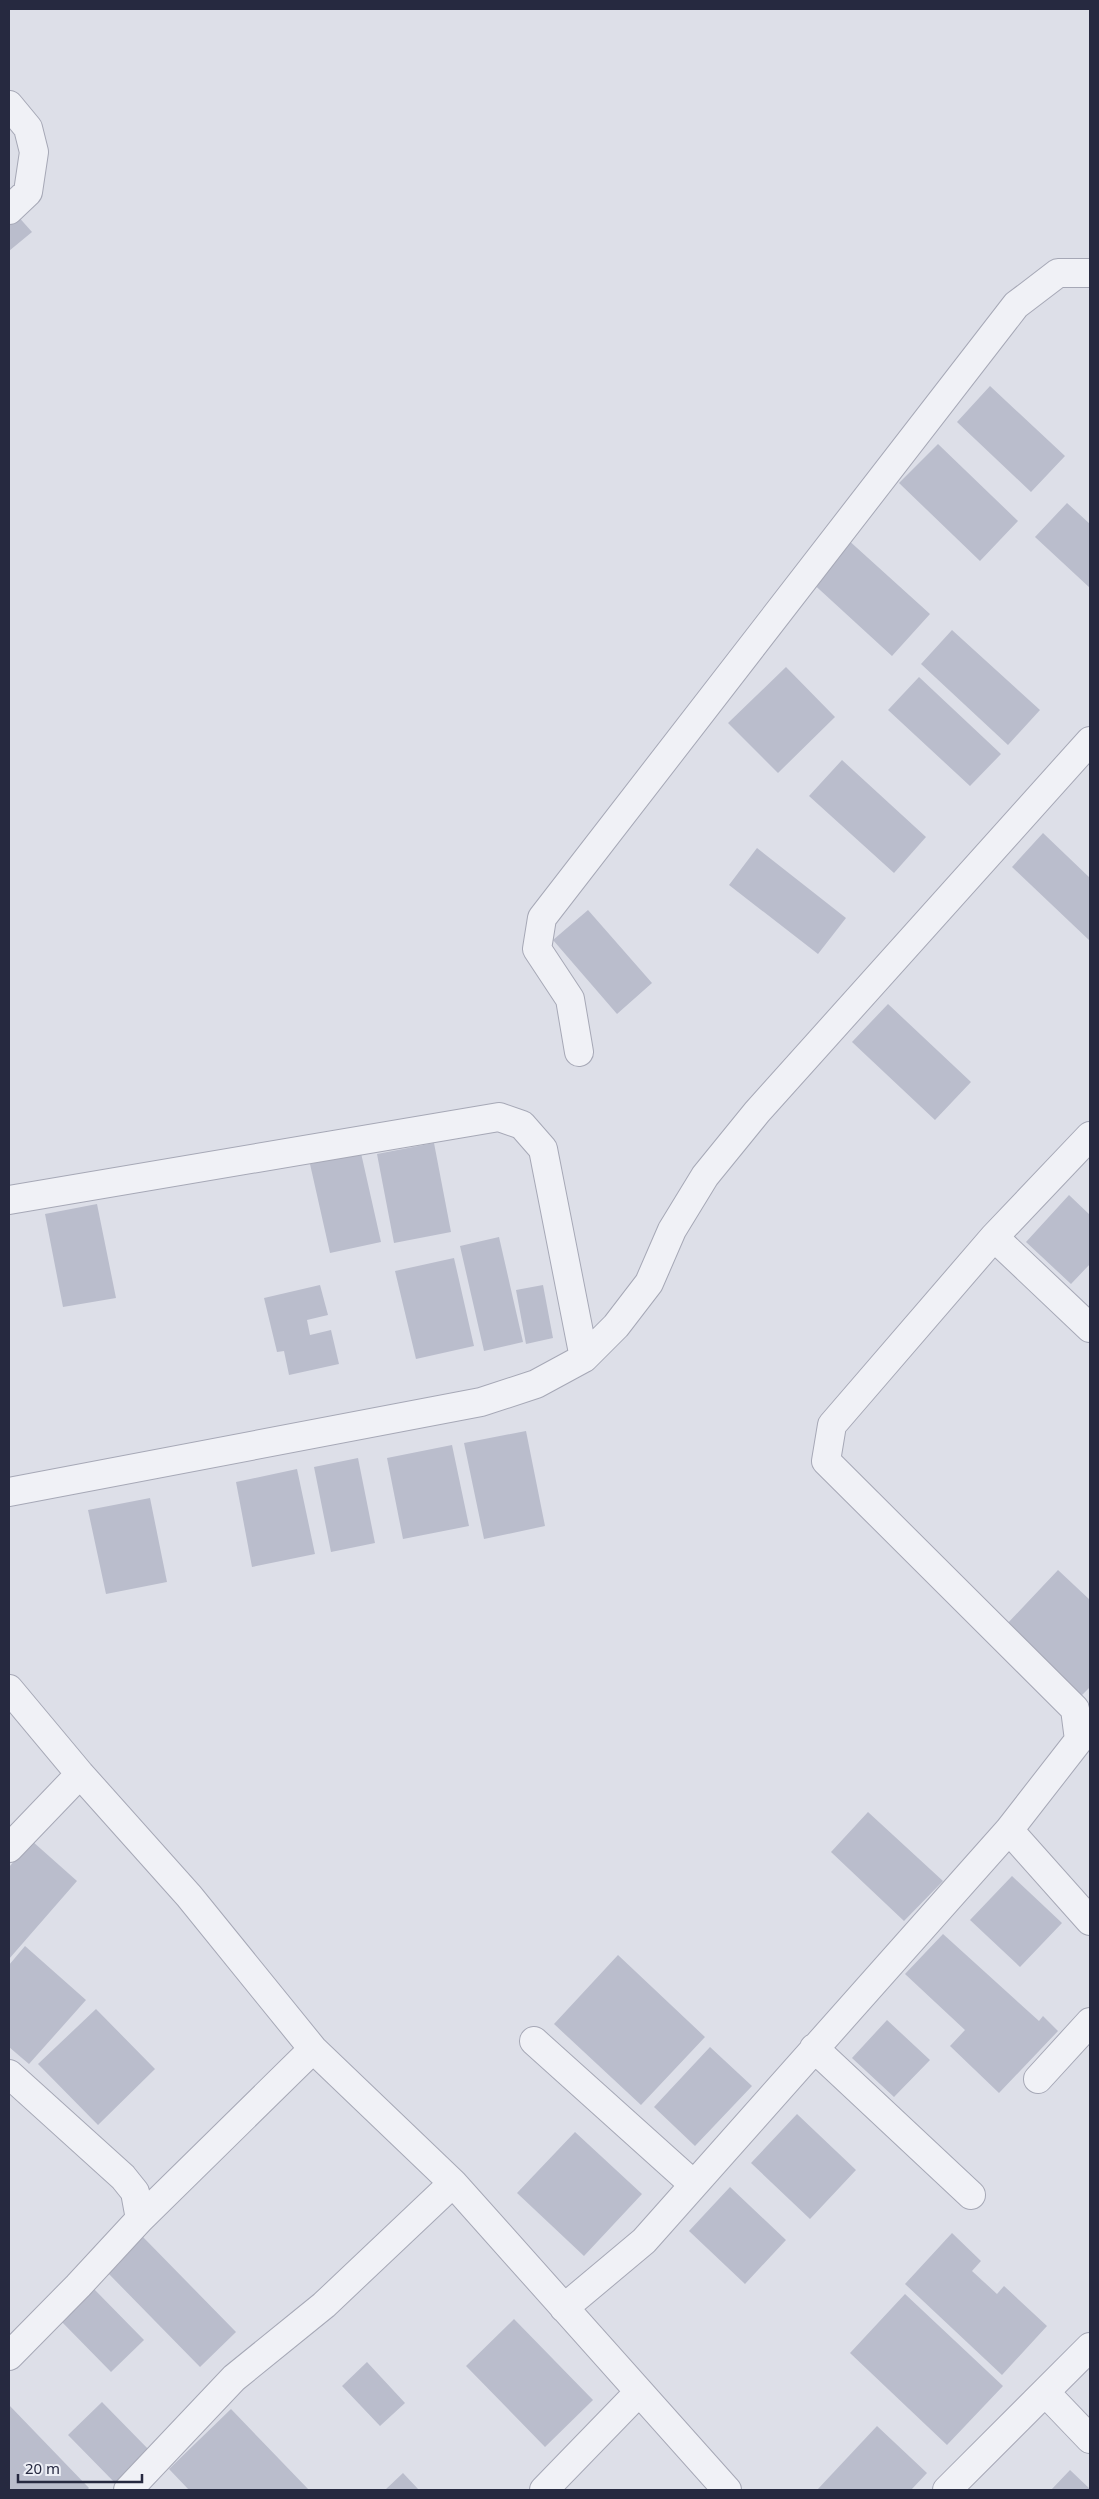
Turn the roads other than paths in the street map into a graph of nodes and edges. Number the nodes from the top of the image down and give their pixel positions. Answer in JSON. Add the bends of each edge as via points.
{"nodes":[{"id":1,"x":9,"y":105,"type":"edge"},
{"id":2,"x":9,"y":210,"type":"edge"},
{"id":3,"x":1090,"y":273,"type":"edge"},
{"id":4,"x":1090,"y":741,"type":"edge"},
{"id":5,"x":579,"y":1052,"type":"dead end"},
{"id":6,"x":1090,"y":1136,"type":"edge"},
{"id":7,"x":9,"y":1200,"type":"edge"},
{"id":8,"x":994,"y":1237,"type":"junction"},
{"id":9,"x":1090,"y":1328,"type":"edge"},
{"id":10,"x":584,"y":1358,"type":"junction"},
{"id":11,"x":9,"y":1492,"type":"edge"},
{"id":12,"x":9,"y":1689,"type":"edge"},
{"id":13,"x":80,"y":1774,"type":"junction"},
{"id":14,"x":1009,"y":1830,"type":"junction"},
{"id":15,"x":9,"y":1848,"type":"edge"},
{"id":16,"x":1090,"y":1921,"type":"edge"},
{"id":17,"x":1090,"y":2022,"type":"edge"},
{"id":18,"x":534,"y":2042,"type":"dead end"},
{"id":19,"x":814,"y":2048,"type":"junction"},
{"id":20,"x":313,"y":2049,"type":"junction"},
{"id":21,"x":9,"y":2074,"type":"edge"},
{"id":22,"x":1038,"y":2079,"type":"dead end"},
{"id":23,"x":453,"y":2182,"type":"junction"},
{"id":24,"x":692,"y":2184,"type":"junction"},
{"id":25,"x":971,"y":2195,"type":"dead end"},
{"id":26,"x":140,"y":2219,"type":"junction"},
{"id":27,"x":564,"y":2308,"type":"junction"},
{"id":28,"x":1090,"y":2347,"type":"edge"},
{"id":29,"x":9,"y":2356,"type":"edge"},
{"id":30,"x":639,"y":2392,"type":"junction"},
{"id":31,"x":1045,"y":2392,"type":"junction"},
{"id":32,"x":1090,"y":2439,"type":"edge"},
{"id":33,"x":128,"y":2490,"type":"edge"},
{"id":34,"x":544,"y":2490,"type":"edge"},
{"id":35,"x":726,"y":2490,"type":"edge"},
{"id":36,"x":947,"y":2490,"type":"edge"}],
"edges":[{"from":1,"to":2,"type":"street","via":[[28,128],[34,152],[28,192]]},
{"from":3,"to":5,"type":"street","via":[[1058,273],[1016,305],[542,918],[537,949],[570,999]]},
{"from":4,"to":10,"type":"street","via":[[757,1112],[704,1176],[672,1230],[649,1283],[616,1326]]},
{"from":6,"to":8,"type":"street"},
{"from":7,"to":10,"type":"street","via":[[499,1117],[522,1125],[543,1149]]},
{"from":8,"to":9,"type":"street"},
{"from":8,"to":14,"type":"street","via":[[832,1426],[826,1461],[1075,1709],[1079,1740]]},
{"from":10,"to":11,"type":"street","via":[[536,1384],[481,1402]]},
{"from":12,"to":13,"type":"street"},
{"from":13,"to":15,"type":"street"},
{"from":13,"to":20,"type":"street","via":[[189,1896]]},
{"from":14,"to":16,"type":"street"},
{"from":14,"to":19,"type":"street"},
{"from":17,"to":22,"type":"street"},
{"from":18,"to":24,"type":"street"},
{"from":19,"to":24,"type":"street"},
{"from":19,"to":25,"type":"street"},
{"from":20,"to":23,"type":"street"},
{"from":20,"to":26,"type":"street"},
{"from":21,"to":26,"type":"street","via":[[123,2177],[135,2192]]},
{"from":23,"to":27,"type":"street"},
{"from":23,"to":33,"type":"street","via":[[324,2305],[234,2378]]},
{"from":24,"to":27,"type":"street","via":[[644,2241]]},
{"from":26,"to":29,"type":"street"},
{"from":27,"to":30,"type":"street"},
{"from":28,"to":31,"type":"street"},
{"from":30,"to":34,"type":"street"},
{"from":30,"to":35,"type":"street"},
{"from":31,"to":32,"type":"street"},
{"from":31,"to":36,"type":"street"}]}
